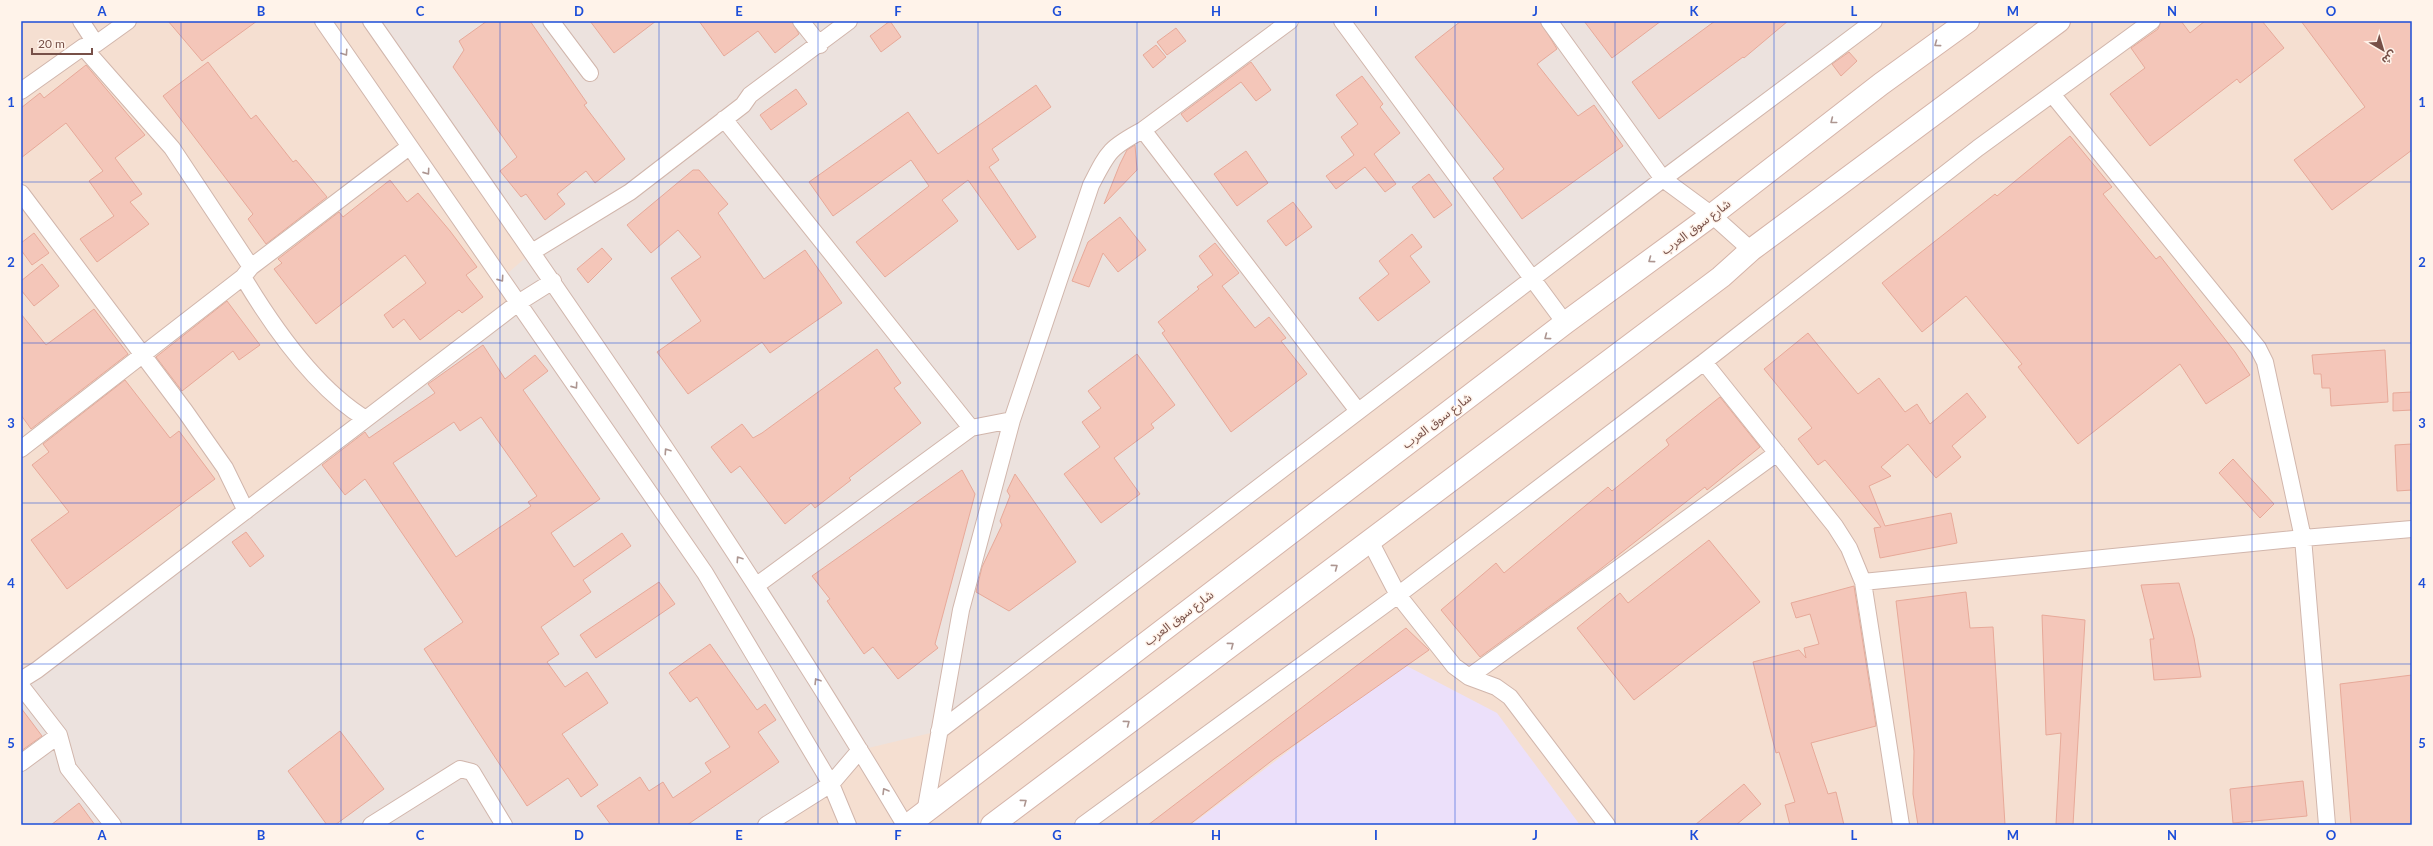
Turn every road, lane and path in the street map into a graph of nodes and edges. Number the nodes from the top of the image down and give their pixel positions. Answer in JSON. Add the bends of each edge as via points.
{"nodes":[{"id":1,"x":81,"y":21,"type":"edge"},
{"id":2,"x":128,"y":21,"type":"edge"},
{"id":3,"x":324,"y":21,"type":"edge"},
{"id":4,"x":371,"y":21,"type":"edge"},
{"id":5,"x":551,"y":21,"type":"edge"},
{"id":6,"x":801,"y":21,"type":"edge"},
{"id":7,"x":849,"y":21,"type":"edge"},
{"id":8,"x":1290,"y":21,"type":"edge"},
{"id":9,"x":1342,"y":21,"type":"edge"},
{"id":10,"x":1549,"y":21,"type":"edge"},
{"id":11,"x":1874,"y":21,"type":"edge"},
{"id":12,"x":1968,"y":21,"type":"edge"},
{"id":13,"x":2059,"y":21,"type":"edge"},
{"id":14,"x":2152,"y":21,"type":"edge"},
{"id":15,"x":820,"y":45,"type":"junction"},
{"id":16,"x":90,"y":46,"type":"junction"},
{"id":17,"x":590,"y":73,"type":"dead end"},
{"id":18,"x":21,"y":91,"type":"edge"},
{"id":19,"x":2052,"y":94,"type":"junction"},
{"id":20,"x":724,"y":119,"type":"junction"},
{"id":21,"x":1143,"y":130,"type":"junction"},
{"id":22,"x":409,"y":147,"type":"junction"},
{"id":23,"x":1663,"y":179,"type":"junction"},
{"id":24,"x":21,"y":193,"type":"edge"},
{"id":25,"x":1712,"y":215,"type":"junction"},
{"id":26,"x":1751,"y":250,"type":"junction"},
{"id":27,"x":532,"y":252,"type":"junction"},
{"id":28,"x":247,"y":272,"type":"junction"},
{"id":29,"x":1532,"y":280,"type":"junction"},
{"id":30,"x":553,"y":281,"type":"junction"},
{"id":31,"x":518,"y":303,"type":"junction"},
{"id":32,"x":1565,"y":323,"type":"junction"},
{"id":33,"x":143,"y":356,"type":"junction"},
{"id":34,"x":1704,"y":362,"type":"junction"},
{"id":35,"x":1358,"y":411,"type":"junction"},
{"id":36,"x":366,"y":419,"type":"junction"},
{"id":37,"x":1012,"y":420,"type":"junction"},
{"id":38,"x":971,"y":428,"type":"junction"},
{"id":39,"x":21,"y":449,"type":"edge"},
{"id":40,"x":1777,"y":453,"type":"junction"},
{"id":41,"x":246,"y":511,"type":"junction"},
{"id":42,"x":2412,"y":529,"type":"edge"},
{"id":43,"x":2304,"y":538,"type":"junction"},
{"id":44,"x":1370,"y":541,"type":"junction"},
{"id":45,"x":1863,"y":582,"type":"junction"},
{"id":46,"x":757,"y":585,"type":"junction"},
{"id":47,"x":1398,"y":595,"type":"junction"},
{"id":48,"x":1469,"y":677,"type":"junction"},
{"id":49,"x":21,"y":680,"type":"edge"},
{"id":50,"x":21,"y":686,"type":"edge"},
{"id":51,"x":939,"y":731,"type":"junction"},
{"id":52,"x":59,"y":735,"type":"junction"},
{"id":53,"x":860,"y":750,"type":"junction"},
{"id":54,"x":21,"y":763,"type":"edge"},
{"id":55,"x":831,"y":784,"type":"junction"},
{"id":56,"x":916,"y":819,"type":"edge"},
{"id":57,"x":113,"y":825,"type":"edge"},
{"id":58,"x":371,"y":825,"type":"edge"},
{"id":59,"x":504,"y":825,"type":"edge"},
{"id":60,"x":766,"y":825,"type":"edge"},
{"id":61,"x":848,"y":825,"type":"edge"},
{"id":62,"x":905,"y":825,"type":"edge"},
{"id":63,"x":992,"y":825,"type":"edge"},
{"id":64,"x":1083,"y":825,"type":"edge"},
{"id":65,"x":1607,"y":825,"type":"edge"},
{"id":66,"x":1901,"y":825,"type":"edge"},
{"id":67,"x":2327,"y":825,"type":"edge"}],
"edges":[{"from":1,"to":16,"type":"street"},
{"from":2,"to":16,"type":"street"},
{"from":3,"to":22,"type":"street","one_way":true},
{"from":4,"to":27,"type":"street"},
{"from":5,"to":17,"type":"street"},
{"from":6,"to":15,"type":"street"},
{"from":7,"to":15,"type":"street"},
{"from":8,"to":21,"type":"street"},
{"from":9,"to":29,"type":"street"},
{"from":10,"to":23,"type":"street"},
{"from":11,"to":23,"type":"street"},
{"from":12,"to":25,"type":"main road","name":"شارع سوق العرب","one_way":true,"via":[[1881,84]]},
{"from":13,"to":26,"type":"main road"},
{"from":14,"to":19,"type":"street"},
{"from":15,"to":20,"type":"street","via":[[750,95],[743,105]]},
{"from":16,"to":18,"type":"street"},
{"from":16,"to":28,"type":"street","via":[[172,148]]},
{"from":19,"to":34,"type":"street","via":[[1978,148]]},
{"from":19,"to":43,"type":"street","via":[[2258,348],[2265,362]]},
{"from":20,"to":27,"type":"street","via":[[630,192]]},
{"from":20,"to":38,"type":"street"},
{"from":21,"to":35,"type":"street"},
{"from":21,"to":37,"type":"street","via":[[1120,142],[1109,152],[1091,185]]},
{"from":22,"to":28,"type":"street"},
{"from":22,"to":31,"type":"street","one_way":true},
{"from":23,"to":25,"type":"street"},
{"from":23,"to":29,"type":"street"},
{"from":24,"to":33,"type":"street"},
{"from":25,"to":26,"type":"street"},
{"from":25,"to":32,"type":"main road","name":"شارع سوق العرب","one_way":true},
{"from":26,"to":44,"type":"main road","via":[[1721,277]]},
{"from":27,"to":30,"type":"street"},
{"from":28,"to":33,"type":"street"},
{"from":28,"to":36,"type":"street","via":[[269,320],[346,407]]},
{"from":29,"to":32,"type":"street"},
{"from":29,"to":35,"type":"street"},
{"from":30,"to":31,"type":"street"},
{"from":46,"to":30,"type":"street","one_way":true},
{"from":31,"to":36,"type":"street"},
{"from":31,"to":55,"type":"street","one_way":true,"via":[[705,572]]},
{"from":32,"to":56,"type":"main road","name":"شارع سوق العرب","one_way":true},
{"from":33,"to":39,"type":"street"},
{"from":33,"to":41,"type":"street","via":[[225,468]]},
{"from":34,"to":40,"type":"street"},
{"from":34,"to":47,"type":"street"},
{"from":35,"to":51,"type":"street"},
{"from":36,"to":41,"type":"street"},
{"from":37,"to":38,"type":"street"},
{"from":37,"to":51,"type":"street","via":[[961,610]]},
{"from":38,"to":46,"type":"street"},
{"from":40,"to":45,"type":"street","via":[[1844,539]]},
{"from":40,"to":48,"type":"street"},
{"from":41,"to":49,"type":"street","via":[[38,670]]},
{"from":42,"to":43,"type":"street"},
{"from":43,"to":45,"type":"street"},
{"from":43,"to":67,"type":"street"},
{"from":44,"to":47,"type":"street"},
{"from":63,"to":44,"type":"main road","one_way":true},
{"from":45,"to":66,"type":"street"},
{"from":53,"to":46,"type":"street","one_way":true},
{"from":47,"to":48,"type":"street","via":[[1454,666]]},
{"from":47,"to":64,"type":"street"},
{"from":48,"to":65,"type":"street","via":[[1496,687],[1510,697]]},
{"from":50,"to":52,"type":"street"},
{"from":51,"to":56,"type":"street"},
{"from":52,"to":54,"type":"street"},
{"from":52,"to":57,"type":"street","via":[[68,768]]},
{"from":53,"to":55,"type":"street"},
{"from":62,"to":53,"type":"street","one_way":true},
{"from":55,"to":60,"type":"street"},
{"from":55,"to":61,"type":"street"},
{"from":58,"to":59,"type":"street","via":[[443,779],[460,769],[466,769],[472,772]]}]}
